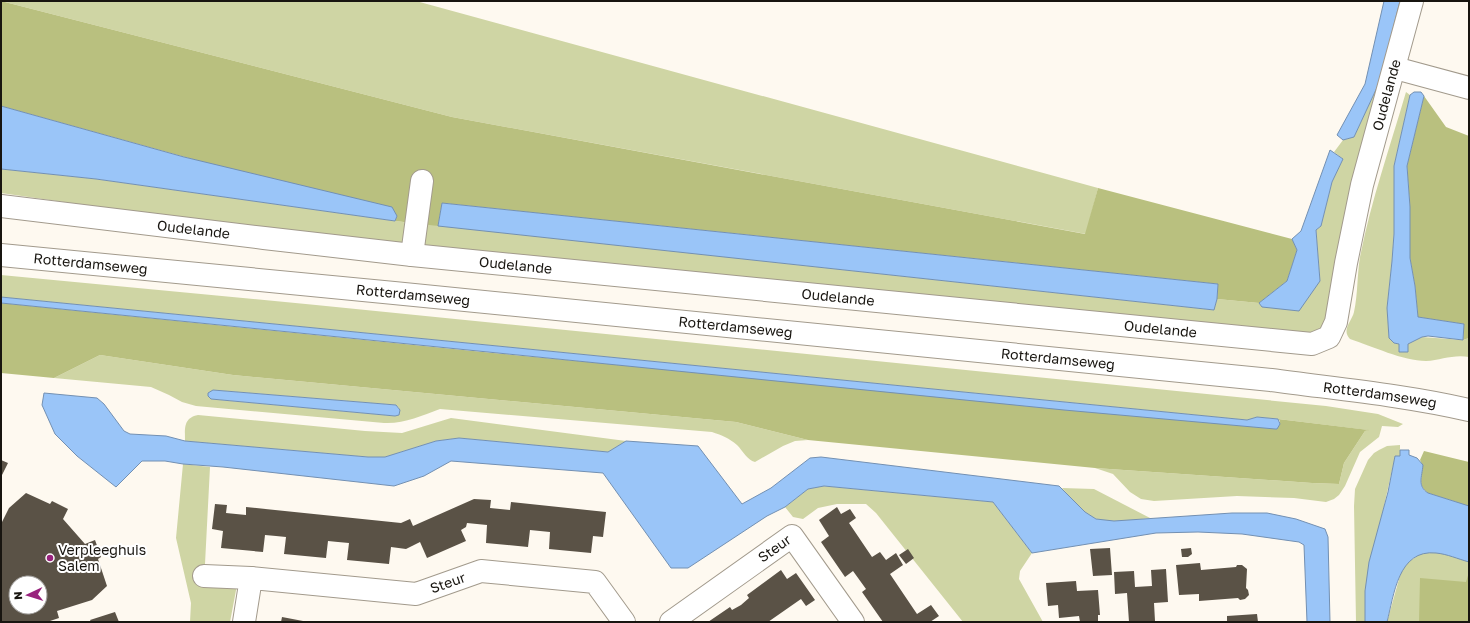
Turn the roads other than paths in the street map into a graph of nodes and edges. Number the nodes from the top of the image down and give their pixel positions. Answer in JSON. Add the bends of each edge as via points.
{"nodes":[{"id":1,"x":1412,"y":1,"type":"edge"},
{"id":2,"x":1395,"y":68,"type":"junction"},
{"id":3,"x":1469,"y":88,"type":"edge"},
{"id":4,"x":422,"y":181,"type":"dead end"},
{"id":5,"x":1,"y":206,"type":"edge"},
{"id":6,"x":1,"y":255,"type":"edge"},
{"id":7,"x":412,"y":255,"type":"junction"},
{"id":8,"x":1469,"y":410,"type":"edge"},
{"id":9,"x":204,"y":576,"type":"dead end"},
{"id":10,"x":251,"y":578,"type":"junction"},
{"id":11,"x":244,"y":622,"type":"edge"},
{"id":12,"x":624,"y":622,"type":"edge"},
{"id":13,"x":671,"y":622,"type":"edge"},
{"id":14,"x":853,"y":622,"type":"edge"}],
"edges":[{"from":1,"to":2,"type":"street","name":"Oudelande"},
{"from":2,"to":3,"type":"street"},
{"from":2,"to":7,"type":"street","name":"Oudelande","via":[[1362,185],[1336,322],[1329,337],[1312,344]]},
{"from":4,"to":7,"type":"street"},
{"from":5,"to":7,"type":"street","name":"Oudelande"},
{"from":6,"to":8,"type":"street","name":"Rotterdamseweg","via":[[1271,380],[1445,404]]},
{"from":9,"to":10,"type":"street","name":"Steur"},
{"from":10,"to":11,"type":"street"},
{"from":10,"to":12,"type":"street","name":"Steur","via":[[416,594],[481,572],[595,582]]},
{"from":13,"to":14,"type":"street","name":"Steur","via":[[792,536]]}]}
